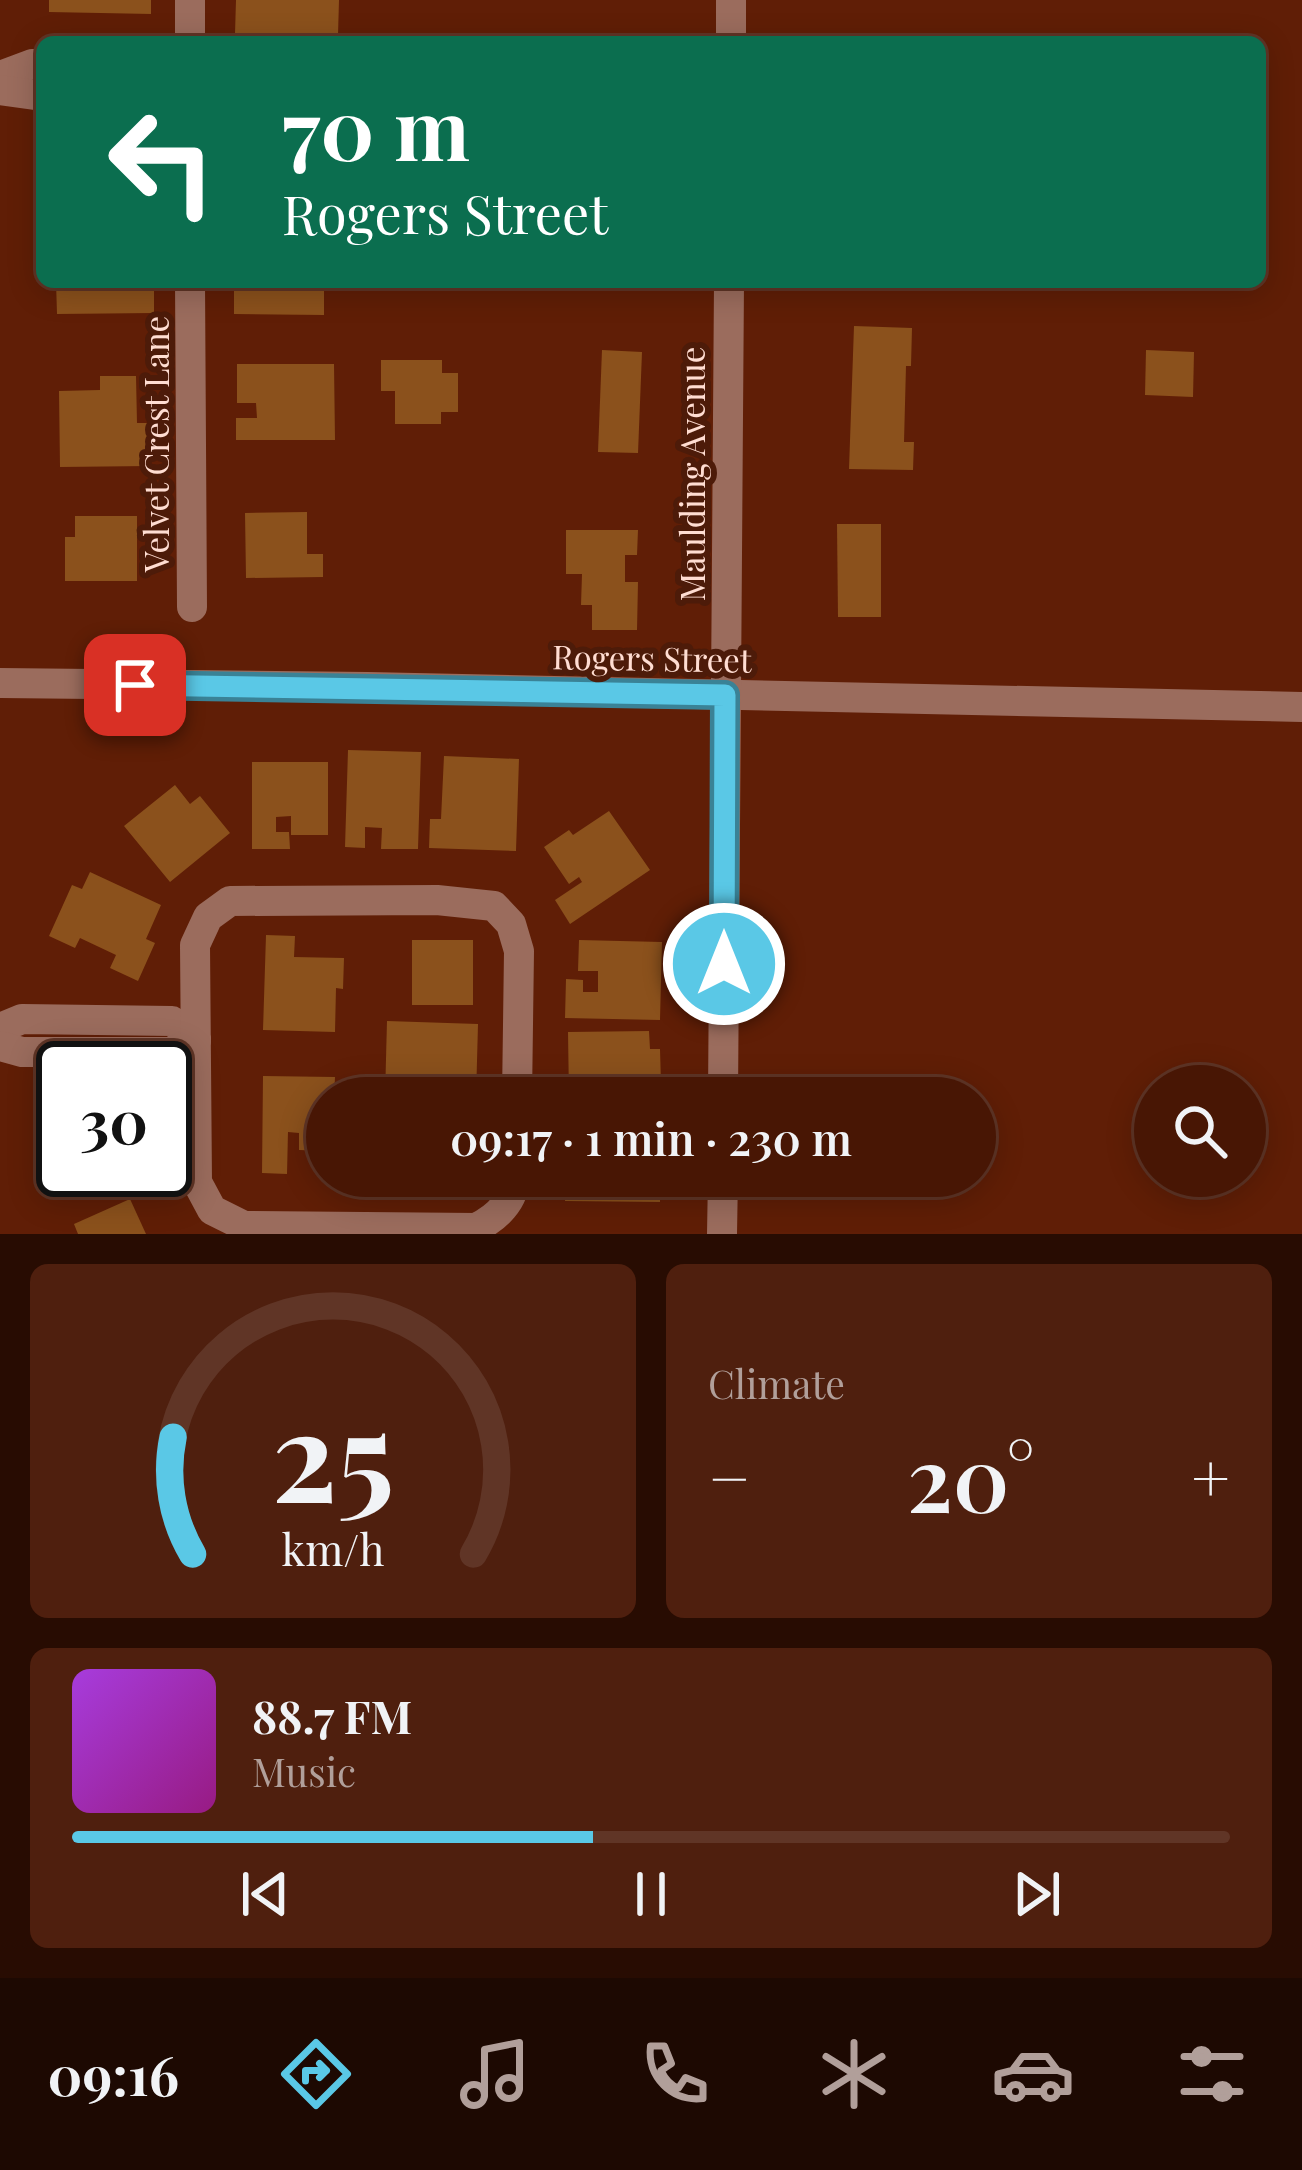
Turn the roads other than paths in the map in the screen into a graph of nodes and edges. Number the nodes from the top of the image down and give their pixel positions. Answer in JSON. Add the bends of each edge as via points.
{"nodes":[{"id":1,"x":190,"y":0,"type":"edge"},
{"id":2,"x":731,"y":0,"type":"edge"},
{"id":3,"x":190,"y":36,"type":"edge"},
{"id":4,"x":730,"y":36,"type":"edge"},
{"id":5,"x":36,"y":64,"type":"edge"},
{"id":6,"x":0,"y":76,"type":"edge"},
{"id":7,"x":0,"y":90,"type":"edge"},
{"id":8,"x":36,"y":95,"type":"edge"},
{"id":9,"x":190,"y":288,"type":"edge"},
{"id":10,"x":729,"y":288,"type":"edge"},
{"id":11,"x":192,"y":607,"type":"dead end"},
{"id":12,"x":0,"y":683,"type":"edge"},
{"id":13,"x":725,"y":695,"type":"junction"},
{"id":14,"x":1302,"y":707,"type":"edge"},
{"id":15,"x":86,"y":1019,"type":"junction"},
{"id":16,"x":0,"y":1028,"type":"edge"},
{"id":17,"x":196,"y":1040,"type":"junction"},
{"id":18,"x":86,"y":1041,"type":"edge"},
{"id":19,"x":192,"y":1042,"type":"edge"},
{"id":20,"x":0,"y":1046,"type":"edge"},
{"id":21,"x":36,"y":1052,"type":"edge"},
{"id":22,"x":517,"y":1077,"type":"edge"},
{"id":23,"x":723,"y":1077,"type":"edge"},
{"id":24,"x":509,"y":1197,"type":"edge"},
{"id":25,"x":723,"y":1197,"type":"edge"},
{"id":26,"x":722,"y":1234,"type":"edge"}],
"edges":[{"from":1,"to":3,"type":"street"},
{"from":2,"to":4,"type":"street"},
{"from":5,"to":6,"type":"street"},
{"from":7,"to":8,"type":"street"},
{"from":9,"to":11,"type":"street","name":"Velvet Crest Lane"},
{"from":10,"to":13,"type":"street","name":"Maulding Avenue"},
{"from":12,"to":13,"type":"street","name":"Rogers Street"},
{"from":13,"to":14,"type":"street","name":"Rogers Street"},
{"from":13,"to":23,"type":"street","name":"Maulding Avenue"},
{"from":15,"to":16,"type":"street","via":[[22,1019]]},
{"from":15,"to":17,"type":"street","via":[[172,1021]]},
{"from":15,"to":18,"type":"street"},
{"from":17,"to":19,"type":"street"},
{"from":17,"to":22,"type":"street","via":[[195,946],[208,917],[230,901],[494,906],[511,924],[519,951]]},
{"from":17,"to":24,"type":"street","via":[[197,1181],[212,1210],[244,1226],[476,1228],[496,1218]]},
{"from":20,"to":21,"type":"street"},
{"from":25,"to":26,"type":"street"}]}
